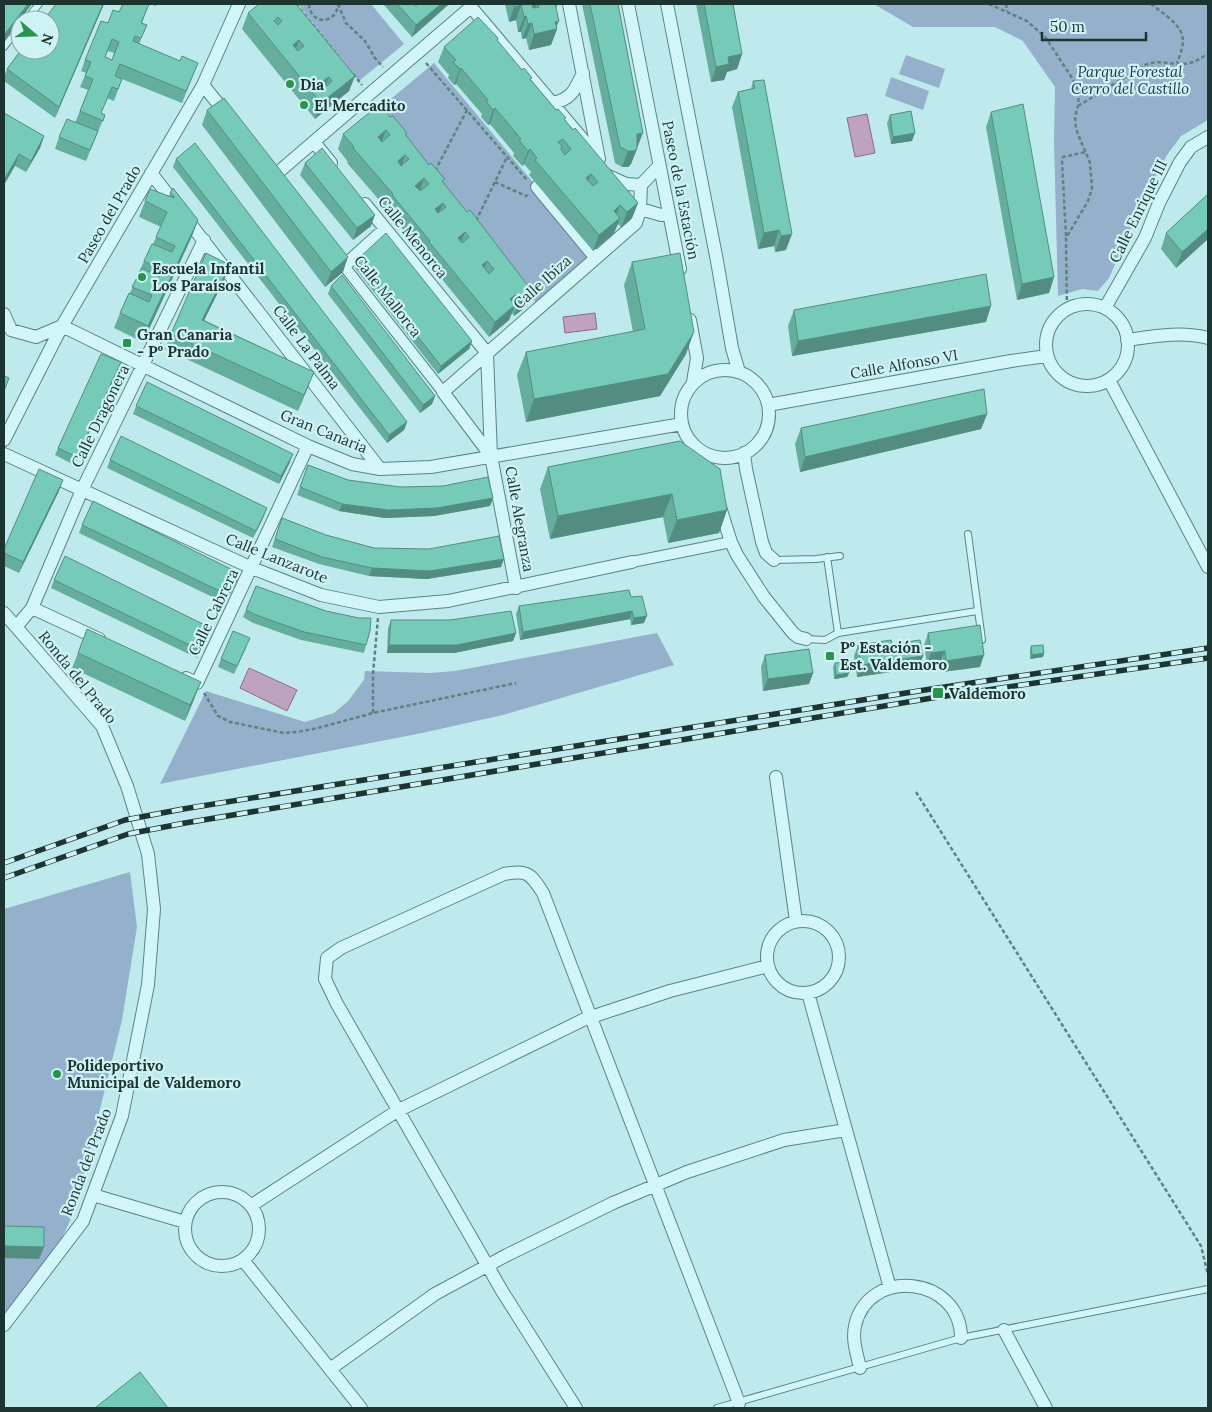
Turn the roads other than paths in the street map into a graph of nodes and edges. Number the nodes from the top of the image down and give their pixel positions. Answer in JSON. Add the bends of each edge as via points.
{"nodes":[{"id":1,"x":240,"y":4,"type":"edge"},
{"id":2,"x":570,"y":4,"type":"edge"},
{"id":3,"x":628,"y":4,"type":"edge"},
{"id":4,"x":667,"y":4,"type":"edge"},
{"id":5,"x":470,"y":5,"type":"edge"},
{"id":6,"x":583,"y":73,"type":"junction"},
{"id":7,"x":203,"y":85,"type":"junction"},
{"id":8,"x":552,"y":103,"type":"junction"},
{"id":9,"x":233,"y":122,"type":"edge"},
{"id":10,"x":1208,"y":137,"type":"edge"},
{"id":11,"x":314,"y":142,"type":"junction"},
{"id":12,"x":599,"y":159,"type":"junction"},
{"id":13,"x":659,"y":166,"type":"junction"},
{"id":14,"x":338,"y":171,"type":"edge"},
{"id":15,"x":151,"y":173,"type":"junction"},
{"id":16,"x":275,"y":175,"type":"edge"},
{"id":17,"x":608,"y":176,"type":"junction"},
{"id":18,"x":532,"y":184,"type":"road end"},
{"id":19,"x":641,"y":185,"type":"junction"},
{"id":20,"x":356,"y":193,"type":"edge"},
{"id":21,"x":640,"y":210,"type":"junction"},
{"id":22,"x":669,"y":214,"type":"junction"},
{"id":23,"x":385,"y":229,"type":"junction"},
{"id":24,"x":204,"y":240,"type":"junction"},
{"id":25,"x":327,"y":243,"type":"edge"},
{"id":26,"x":595,"y":257,"type":"junction"},
{"id":27,"x":344,"y":266,"type":"junction"},
{"id":28,"x":682,"y":282,"type":"edge"},
{"id":29,"x":1105,"y":308,"type":"junction"},
{"id":30,"x":688,"y":311,"type":"edge"},
{"id":31,"x":4,"y":314,"type":"edge"},
{"id":32,"x":62,"y":326,"type":"junction"},
{"id":33,"x":1208,"y":338,"type":"edge"},
{"id":34,"x":1128,"y":340,"type":"junction"},
{"id":35,"x":487,"y":353,"type":"junction"},
{"id":36,"x":1047,"y":356,"type":"junction"},
{"id":37,"x":143,"y":365,"type":"junction"},
{"id":38,"x":739,"y":372,"type":"junction"},
{"id":39,"x":1109,"y":380,"type":"junction"},
{"id":40,"x":693,"y":382,"type":"junction"},
{"id":41,"x":442,"y":392,"type":"junction"},
{"id":42,"x":768,"y":405,"type":"junction"},
{"id":43,"x":682,"y":424,"type":"junction"},
{"id":44,"x":4,"y":440,"type":"edge"},
{"id":45,"x":308,"y":446,"type":"junction"},
{"id":46,"x":699,"y":450,"type":"junction"},
{"id":47,"x":744,"y":453,"type":"junction"},
{"id":48,"x":4,"y":454,"type":"edge"},
{"id":49,"x":491,"y":456,"type":"junction"},
{"id":50,"x":708,"y":466,"type":"edge"},
{"id":51,"x":380,"y":469,"type":"junction"},
{"id":52,"x":82,"y":490,"type":"junction"},
{"id":53,"x":717,"y":494,"type":"edge"},
{"id":54,"x":968,"y":534,"type":"dead end"},
{"id":55,"x":731,"y":542,"type":"junction"},
{"id":56,"x":840,"y":556,"type":"dead end"},
{"id":57,"x":827,"y":557,"type":"junction"},
{"id":58,"x":774,"y":560,"type":"joint"},
{"id":59,"x":632,"y":562,"type":"joint"},
{"id":60,"x":1208,"y":566,"type":"edge"},
{"id":61,"x":252,"y":568,"type":"junction"},
{"id":62,"x":516,"y":588,"type":"junction"},
{"id":63,"x":32,"y":608,"type":"junction"},
{"id":64,"x":977,"y":610,"type":"junction"},
{"id":65,"x":4,"y":613,"type":"edge"},
{"id":66,"x":16,"y":627,"type":"junction"},
{"id":67,"x":838,"y":633,"type":"junction"},
{"id":68,"x":806,"y":639,"type":"joint"},
{"id":69,"x":982,"y":640,"type":"edge"},
{"id":70,"x":110,"y":644,"type":"edge"},
{"id":71,"x":171,"y":672,"type":"edge"},
{"id":72,"x":776,"y":777,"type":"dead end"},
{"id":73,"x":796,"y":921,"type":"junction"},
{"id":74,"x":768,"y":966,"type":"junction"},
{"id":75,"x":808,"y":993,"type":"junction"},
{"id":76,"x":591,"y":1017,"type":"junction"},
{"id":77,"x":397,"y":1111,"type":"junction"},
{"id":78,"x":846,"y":1130,"type":"junction"},
{"id":79,"x":655,"y":1185,"type":"junction"},
{"id":80,"x":93,"y":1195,"type":"junction"},
{"id":81,"x":252,"y":1205,"type":"junction"},
{"id":82,"x":185,"y":1222,"type":"junction"},
{"id":83,"x":243,"y":1260,"type":"junction"},
{"id":84,"x":487,"y":1266,"type":"junction"},
{"id":85,"x":890,"y":1288,"type":"junction"},
{"id":86,"x":1208,"y":1289,"type":"edge"},
{"id":87,"x":4,"y":1325,"type":"edge"},
{"id":88,"x":1004,"y":1330,"type":"junction"},
{"id":89,"x":961,"y":1338,"type":"junction"},
{"id":90,"x":860,"y":1368,"type":"junction"},
{"id":91,"x":330,"y":1369,"type":"junction"},
{"id":92,"x":739,"y":1403,"type":"junction"},
{"id":93,"x":362,"y":1408,"type":"edge"},
{"id":94,"x":576,"y":1408,"type":"edge"},
{"id":95,"x":717,"y":1408,"type":"edge"},
{"id":96,"x":1046,"y":1408,"type":"edge"}],
"edges":[{"from":1,"to":7,"type":"street","name":"Paseo del Prado"},
{"from":2,"to":6,"type":"street"},
{"from":3,"to":13,"type":"street","name":"Paseo de la Estación"},
{"from":4,"to":38,"type":"street","name":"Paseo de la Estación"},
{"from":5,"to":8,"type":"street"},
{"from":5,"to":11,"type":"street"},
{"from":6,"to":8,"type":"street","via":[[570,96]]},
{"from":6,"to":12,"type":"street"},
{"from":7,"to":9,"type":"street"},
{"from":7,"to":15,"type":"street","name":"Paseo del Prado"},
{"from":8,"to":12,"type":"street"},
{"from":10,"to":29,"type":"street","name":"Calle Enrique III","via":[[1191,147],[1180,162],[1145,238]]},
{"from":11,"to":14,"type":"street"},
{"from":11,"to":16,"type":"street"},
{"from":12,"to":17,"type":"street"},
{"from":13,"to":19,"type":"street"},
{"from":13,"to":22,"type":"street","name":"Paseo de la Estación"},
{"from":15,"to":24,"type":"street","name":"Calle La Palma"},
{"from":15,"to":32,"type":"street","name":"Paseo del Prado"},
{"from":17,"to":19,"type":"street","via":[[626,184]]},
{"from":17,"to":21,"type":"street","via":[[617,192]]},
{"from":18,"to":26,"type":"street"},
{"from":19,"to":21,"type":"street","name":"Calle Ibiza"},
{"from":20,"to":23,"type":"street","name":"Calle Menorca"},
{"from":21,"to":22,"type":"street"},
{"from":21,"to":26,"type":"street","name":"Calle Ibiza","via":[[636,223]]},
{"from":22,"to":28,"type":"street","name":"Paseo de la Estación"},
{"from":23,"to":27,"type":"street"},
{"from":23,"to":35,"type":"street","name":"Calle Menorca"},
{"from":24,"to":37,"type":"street","name":"Calle Dragonera"},
{"from":24,"to":51,"type":"street","name":"Calle La Palma"},
{"from":25,"to":27,"type":"street","name":"Calle Mallorca"},
{"from":26,"to":35,"type":"street","name":"Calle Ibiza"},
{"from":27,"to":41,"type":"street","name":"Calle Mallorca"},
{"from":29,"to":34,"type":"street","via":[[1116,316]]},
{"from":29,"to":36,"type":"street","via":[[1082,305],[1061,314],[1048,333]]},
{"from":30,"to":40,"type":"street","via":[[696,358]]},
{"from":31,"to":32,"type":"street","via":[[11,330],[36,336]]},
{"from":32,"to":37,"type":"street","name":"Gran Canaria"},
{"from":32,"to":44,"type":"street","name":"Paseo del Prado"},
{"from":33,"to":34,"type":"street","via":[[1170,334]]},
{"from":34,"to":39,"type":"street","via":[[1124,362]]},
{"from":35,"to":41,"type":"street","name":"Calle Ibiza"},
{"from":35,"to":49,"type":"street","name":"Calle Alegranza"},
{"from":36,"to":39,"type":"street","via":[[1056,373],[1072,384],[1098,385]]},
{"from":36,"to":42,"type":"street","name":"Calle Alfonso VI"},
{"from":37,"to":45,"type":"street","name":"Gran Canaria"},
{"from":37,"to":52,"type":"street","name":"Calle Dragonera"},
{"from":38,"to":40,"type":"street","via":[[715,370]]},
{"from":38,"to":42,"type":"street","via":[[758,384]]},
{"from":39,"to":60,"type":"street"},
{"from":40,"to":43,"type":"street","via":[[681,409]]},
{"from":41,"to":49,"type":"street","name":"Calle Mallorca"},
{"from":42,"to":47,"type":"street","via":[[764,433],[756,445]]},
{"from":43,"to":46,"type":"street","via":[[685,434]]},
{"from":43,"to":49,"type":"street","name":"Gran Canaria"},
{"from":45,"to":51,"type":"street","name":"Gran Canaria","via":[[352,464]]},
{"from":45,"to":61,"type":"street","name":"Calle Cabrera"},
{"from":46,"to":47,"type":"street","via":[[721,458]]},
{"from":46,"to":50,"type":"street"},
{"from":47,"to":58,"type":"street","via":[[762,542],[766,553]]},
{"from":48,"to":52,"type":"street","name":"Calle Lanzarote"},
{"from":49,"to":51,"type":"street","name":"Gran Canaria","via":[[431,467]]},
{"from":49,"to":62,"type":"street","name":"Calle Alegranza"},
{"from":52,"to":61,"type":"street","name":"Calle Lanzarote"},
{"from":52,"to":63,"type":"street","name":"Calle Dragonera"},
{"from":53,"to":55,"type":"street"},
{"from":54,"to":64,"type":"lane"},
{"from":55,"to":59,"type":"street","name":"Calle Lanzarote"},
{"from":55,"to":68,"type":"street","via":[[764,597],[793,633]]},
{"from":56,"to":57,"type":"lane"},
{"from":57,"to":58,"type":"lane"},
{"from":57,"to":67,"type":"lane"},
{"from":59,"to":62,"type":"street","name":"Calle Lanzarote"},
{"from":61,"to":62,"type":"street","name":"Calle Lanzarote","via":[[321,595],[378,607],[448,602]]},
{"from":61,"to":71,"type":"street","name":"Calle Cabrera","via":[[197,683]]},
{"from":63,"to":66,"type":"street","name":"Calle Dragonera"},
{"from":63,"to":70,"type":"street"},
{"from":64,"to":67,"type":"lane"},
{"from":64,"to":69,"type":"lane"},
{"from":65,"to":66,"type":"street","name":"Ronda del Prado"},
{"from":66,"to":80,"type":"street","name":"Ronda del Prado","via":[[102,726],[127,786],[148,854],[154,909],[148,985],[122,1116]]},
{"from":67,"to":68,"type":"lane","via":[[825,640]]},
{"from":72,"to":73,"type":"street"},
{"from":73,"to":74,"type":"street","via":[[772,936],[767,948]]},
{"from":73,"to":75,"type":"street","via":[[816,923],[826,929],[838,949],[835,973],[819,990]]},
{"from":74,"to":75,"type":"street","via":[[775,981],[785,989]]},
{"from":74,"to":76,"type":"street","via":[[670,991]]},
{"from":75,"to":78,"type":"street"},
{"from":76,"to":77,"type":"street"},
{"from":76,"to":77,"type":"street","via":[[543,892],[533,877],[520,871],[504,874],[341,948],[328,958],[325,978],[336,1004]]},
{"from":76,"to":79,"type":"street"},
{"from":77,"to":81,"type":"street"},
{"from":77,"to":84,"type":"street"},
{"from":78,"to":79,"type":"street","via":[[784,1140]]},
{"from":78,"to":85,"type":"street"},
{"from":79,"to":84,"type":"street"},
{"from":79,"to":92,"type":"street"},
{"from":80,"to":82,"type":"street"},
{"from":80,"to":87,"type":"street","name":"Ronda del Prado","via":[[84,1221]]},
{"from":81,"to":82,"type":"street","via":[[232,1192],[208,1194],[198,1200]]},
{"from":81,"to":83,"type":"street","via":[[258,1216],[259,1240]]},
{"from":82,"to":83,"type":"street","via":[[189,1246],[207,1264],[232,1266]]},
{"from":83,"to":91,"type":"street"},
{"from":84,"to":91,"type":"street","via":[[435,1294]]},
{"from":84,"to":94,"type":"street"},
{"from":85,"to":89,"type":"street","via":[[909,1284],[926,1288],[942,1297],[953,1311]]},
{"from":85,"to":90,"type":"street","via":[[875,1296],[863,1309],[856,1325],[854,1343]]},
{"from":86,"to":88,"type":"lane"},
{"from":88,"to":89,"type":"lane"},
{"from":88,"to":96,"type":"street"},
{"from":89,"to":90,"type":"lane"},
{"from":90,"to":92,"type":"lane"},
{"from":91,"to":93,"type":"street"},
{"from":92,"to":95,"type":"lane"}]}
